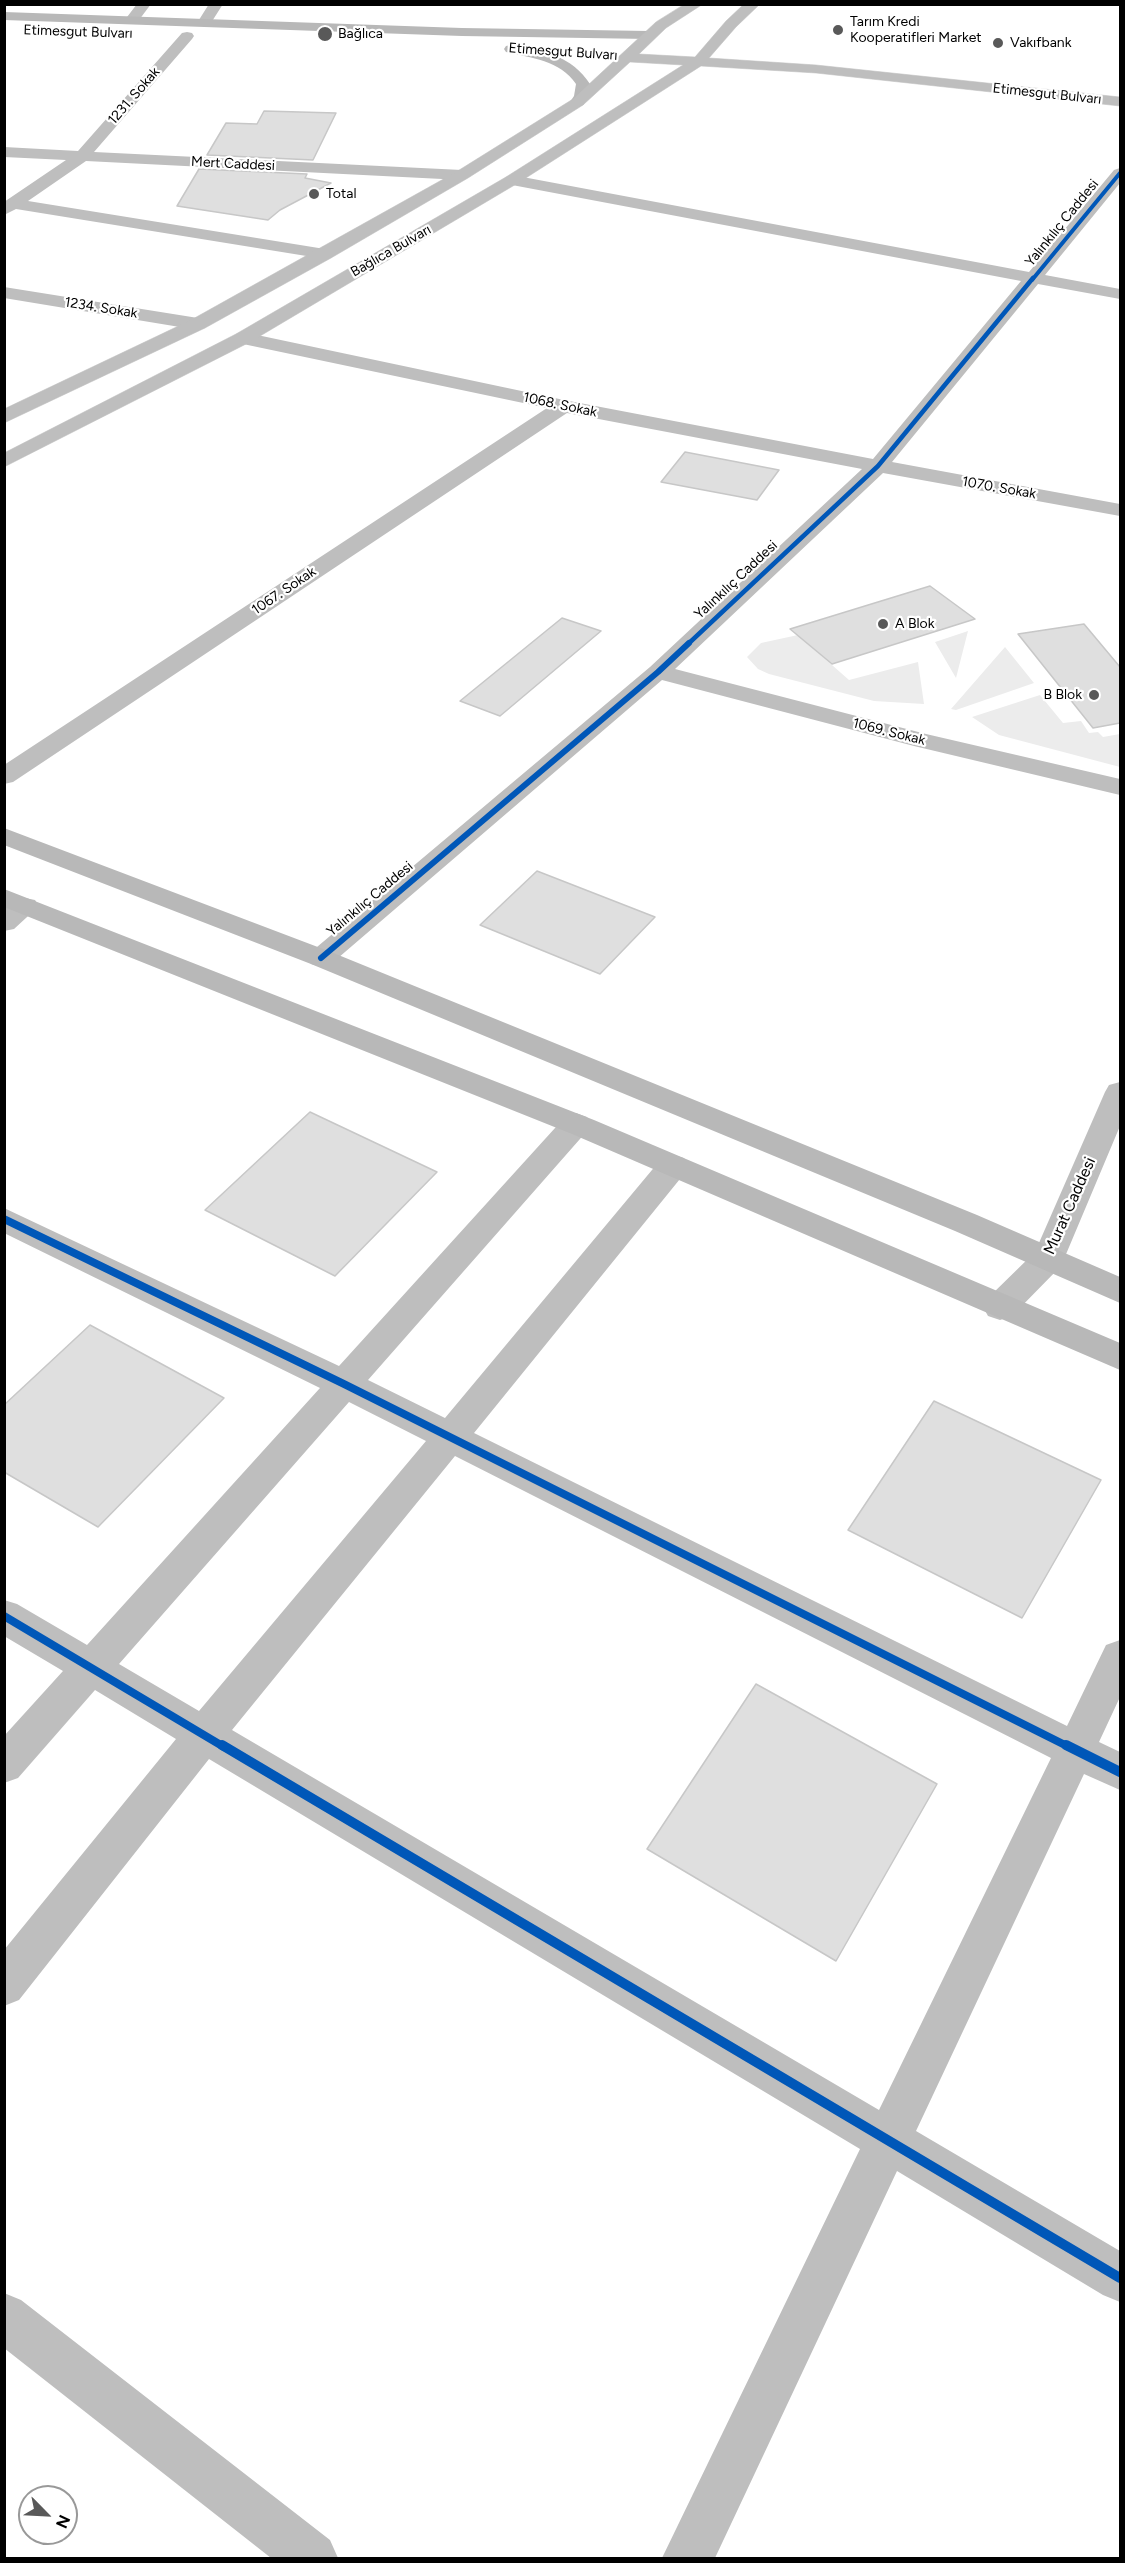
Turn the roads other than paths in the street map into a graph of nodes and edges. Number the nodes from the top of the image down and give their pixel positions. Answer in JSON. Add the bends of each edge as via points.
{"nodes":[{"id":1,"x":144,"y":4,"type":"edge"},
{"id":2,"x":216,"y":4,"type":"edge"},
{"id":3,"x":696,"y":4,"type":"edge"},
{"id":4,"x":753,"y":4,"type":"edge"},
{"id":5,"x":4,"y":16,"type":"edge"},
{"id":6,"x":131,"y":21,"type":"junction"},
{"id":7,"x":204,"y":23,"type":"junction"},
{"id":8,"x":4,"y":29,"type":"edge"},
{"id":9,"x":649,"y":35,"type":"junction"},
{"id":10,"x":187,"y":36,"type":"junction"},
{"id":11,"x":674,"y":37,"type":"dead end"},
{"id":12,"x":695,"y":38,"type":"dead end"},
{"id":13,"x":717,"y":40,"type":"junction"},
{"id":14,"x":739,"y":42,"type":"dead end"},
{"id":15,"x":464,"y":47,"type":"dead end"},
{"id":16,"x":573,"y":53,"type":"dead end"},
{"id":17,"x":607,"y":55,"type":"dead end"},
{"id":18,"x":625,"y":57,"type":"junction"},
{"id":19,"x":699,"y":61,"type":"junction"},
{"id":20,"x":578,"y":102,"type":"junction"},
{"id":21,"x":1120,"y":102,"type":"edge"},
{"id":22,"x":4,"y":152,"type":"edge"},
{"id":23,"x":82,"y":156,"type":"junction"},
{"id":24,"x":1120,"y":173,"type":"edge"},
{"id":25,"x":462,"y":175,"type":"junction"},
{"id":26,"x":512,"y":180,"type":"junction"},
{"id":27,"x":10,"y":207,"type":"edge"},
{"id":28,"x":325,"y":254,"type":"junction"},
{"id":29,"x":1034,"y":278,"type":"junction"},
{"id":30,"x":4,"y":292,"type":"edge"},
{"id":31,"x":1120,"y":294,"type":"edge"},
{"id":32,"x":198,"y":324,"type":"junction"},
{"id":33,"x":243,"y":338,"type":"junction"},
{"id":34,"x":564,"y":406,"type":"junction"},
{"id":35,"x":4,"y":417,"type":"edge"},
{"id":36,"x":4,"y":461,"type":"edge"},
{"id":37,"x":878,"y":466,"type":"junction"},
{"id":38,"x":1120,"y":510,"type":"edge"},
{"id":39,"x":658,"y":672,"type":"junction"},
{"id":40,"x":4,"y":777,"type":"edge"},
{"id":41,"x":1120,"y":787,"type":"edge"},
{"id":42,"x":4,"y":836,"type":"edge"},
{"id":43,"x":11,"y":909,"type":"edge"},
{"id":44,"x":321,"y":958,"type":"junction"},
{"id":45,"x":1120,"y":1092,"type":"edge"},
{"id":46,"x":576,"y":1124,"type":"junction"},
{"id":47,"x":673,"y":1166,"type":"junction"},
{"id":48,"x":4,"y":1219,"type":"edge"},
{"id":49,"x":1048,"y":1259,"type":"junction"},
{"id":50,"x":1120,"y":1291,"type":"edge"},
{"id":51,"x":1000,"y":1307,"type":"junction"},
{"id":52,"x":1120,"y":1357,"type":"edge"},
{"id":53,"x":344,"y":1384,"type":"junction"},
{"id":54,"x":450,"y":1438,"type":"junction"},
{"id":55,"x":4,"y":1616,"type":"edge"},
{"id":56,"x":1120,"y":1657,"type":"edge"},
{"id":57,"x":93,"y":1668,"type":"junction"},
{"id":58,"x":206,"y":1734,"type":"junction"},
{"id":59,"x":1076,"y":1750,"type":"junction"},
{"id":60,"x":4,"y":1765,"type":"edge"},
{"id":61,"x":1120,"y":1772,"type":"edge"},
{"id":62,"x":4,"y":1985,"type":"edge"},
{"id":63,"x":889,"y":2140,"type":"junction"},
{"id":64,"x":1120,"y":2278,"type":"edge"},
{"id":65,"x":4,"y":2318,"type":"edge"},
{"id":66,"x":312,"y":2559,"type":"edge"},
{"id":67,"x":688,"y":2559,"type":"edge"}],
"edges":[{"from":1,"to":6,"type":"street"},
{"from":2,"to":7,"type":"street"},
{"from":3,"to":9,"type":"street","name":"Bağlıca Bulvarı"},
{"from":4,"to":13,"type":"street","name":"Bağlıca Bulvarı"},
{"from":5,"to":6,"type":"main road","name":"Etimesgut Bulvarı"},
{"from":6,"to":7,"type":"main road","name":"Etimesgut Bulvarı"},
{"from":7,"to":9,"type":"main road","name":"Etimesgut Bulvarı"},
{"from":8,"to":10,"type":"main road","name":"Etimesgut Bulvarı"},
{"from":9,"to":11,"type":"street","name":"Etimesgut Bulvarı"},
{"from":9,"to":18,"type":"street","name":"Bağlıca Bulvarı"},
{"from":10,"to":15,"type":"main road","name":"Etimesgut Bulvarı"},
{"from":10,"to":23,"type":"street","name":"1231. Sokak"},
{"from":12,"to":13,"type":"street"},
{"from":13,"to":14,"type":"street"},
{"from":13,"to":19,"type":"street","name":"Bağlıca Bulvarı"},
{"from":16,"to":20,"type":"main road","name":"Etimesgut Bulvarı","via":[[505,48],[550,58],[575,73],[583,84]]},
{"from":17,"to":18,"type":"main road","name":"Etimesgut Bulvarı"},
{"from":18,"to":19,"type":"street","name":"Etimesgut Bulvarı"},
{"from":18,"to":20,"type":"street","name":"Bağlıca Bulvarı"},
{"from":19,"to":21,"type":"street","name":"Etimesgut Bulvarı","via":[[816,69]]},
{"from":19,"to":26,"type":"street","name":"Bağlıca Bulvarı"},
{"from":20,"to":25,"type":"street","name":"Bağlıca Bulvarı"},
{"from":22,"to":23,"type":"street","name":"Mert Caddesi"},
{"from":23,"to":25,"type":"street","name":"Mert Caddesi"},
{"from":23,"to":27,"type":"street","name":"1231. Sokak"},
{"from":24,"to":29,"type":"street","name":"Yalınkılıç Caddesi"},
{"from":25,"to":28,"type":"street","name":"Bağlıca Bulvarı"},
{"from":26,"to":29,"type":"street"},
{"from":26,"to":33,"type":"street","name":"Bağlıca Bulvarı"},
{"from":27,"to":28,"type":"street"},
{"from":28,"to":32,"type":"street","name":"Bağlıca Bulvarı"},
{"from":29,"to":31,"type":"street"},
{"from":29,"to":37,"type":"street","name":"Yalınkılıç Caddesi"},
{"from":30,"to":32,"type":"street","name":"1234. Sokak"},
{"from":32,"to":35,"type":"street","name":"Bağlıca Bulvarı"},
{"from":33,"to":34,"type":"street","name":"1068. Sokak"},
{"from":33,"to":36,"type":"street","name":"Bağlıca Bulvarı"},
{"from":34,"to":37,"type":"street","name":"1068. Sokak"},
{"from":34,"to":40,"type":"street","name":"1067. Sokak"},
{"from":37,"to":38,"type":"street","name":"1070. Sokak"},
{"from":37,"to":39,"type":"street","name":"Yalınkılıç Caddesi"},
{"from":39,"to":41,"type":"street","name":"1069. Sokak"},
{"from":39,"to":44,"type":"street","name":"Yalınkılıç Caddesi"},
{"from":42,"to":44,"type":"main road"},
{"from":43,"to":46,"type":"main road"},
{"from":44,"to":49,"type":"main road"},
{"from":45,"to":49,"type":"street","name":"Murat Caddesi"},
{"from":46,"to":47,"type":"main road"},
{"from":46,"to":53,"type":"street"},
{"from":47,"to":51,"type":"main road"},
{"from":47,"to":54,"type":"street"},
{"from":48,"to":53,"type":"street"},
{"from":49,"to":50,"type":"main road"},
{"from":49,"to":51,"type":"street","name":"Murat Caddesi"},
{"from":51,"to":52,"type":"main road"},
{"from":53,"to":54,"type":"street"},
{"from":53,"to":57,"type":"street"},
{"from":54,"to":58,"type":"street"},
{"from":54,"to":59,"type":"street"},
{"from":55,"to":57,"type":"street"},
{"from":56,"to":59,"type":"street"},
{"from":57,"to":58,"type":"street"},
{"from":57,"to":60,"type":"street"},
{"from":58,"to":62,"type":"street"},
{"from":58,"to":63,"type":"street"},
{"from":59,"to":61,"type":"street"},
{"from":59,"to":63,"type":"street"},
{"from":63,"to":64,"type":"street"},
{"from":63,"to":67,"type":"street"},
{"from":65,"to":66,"type":"street"}]}
